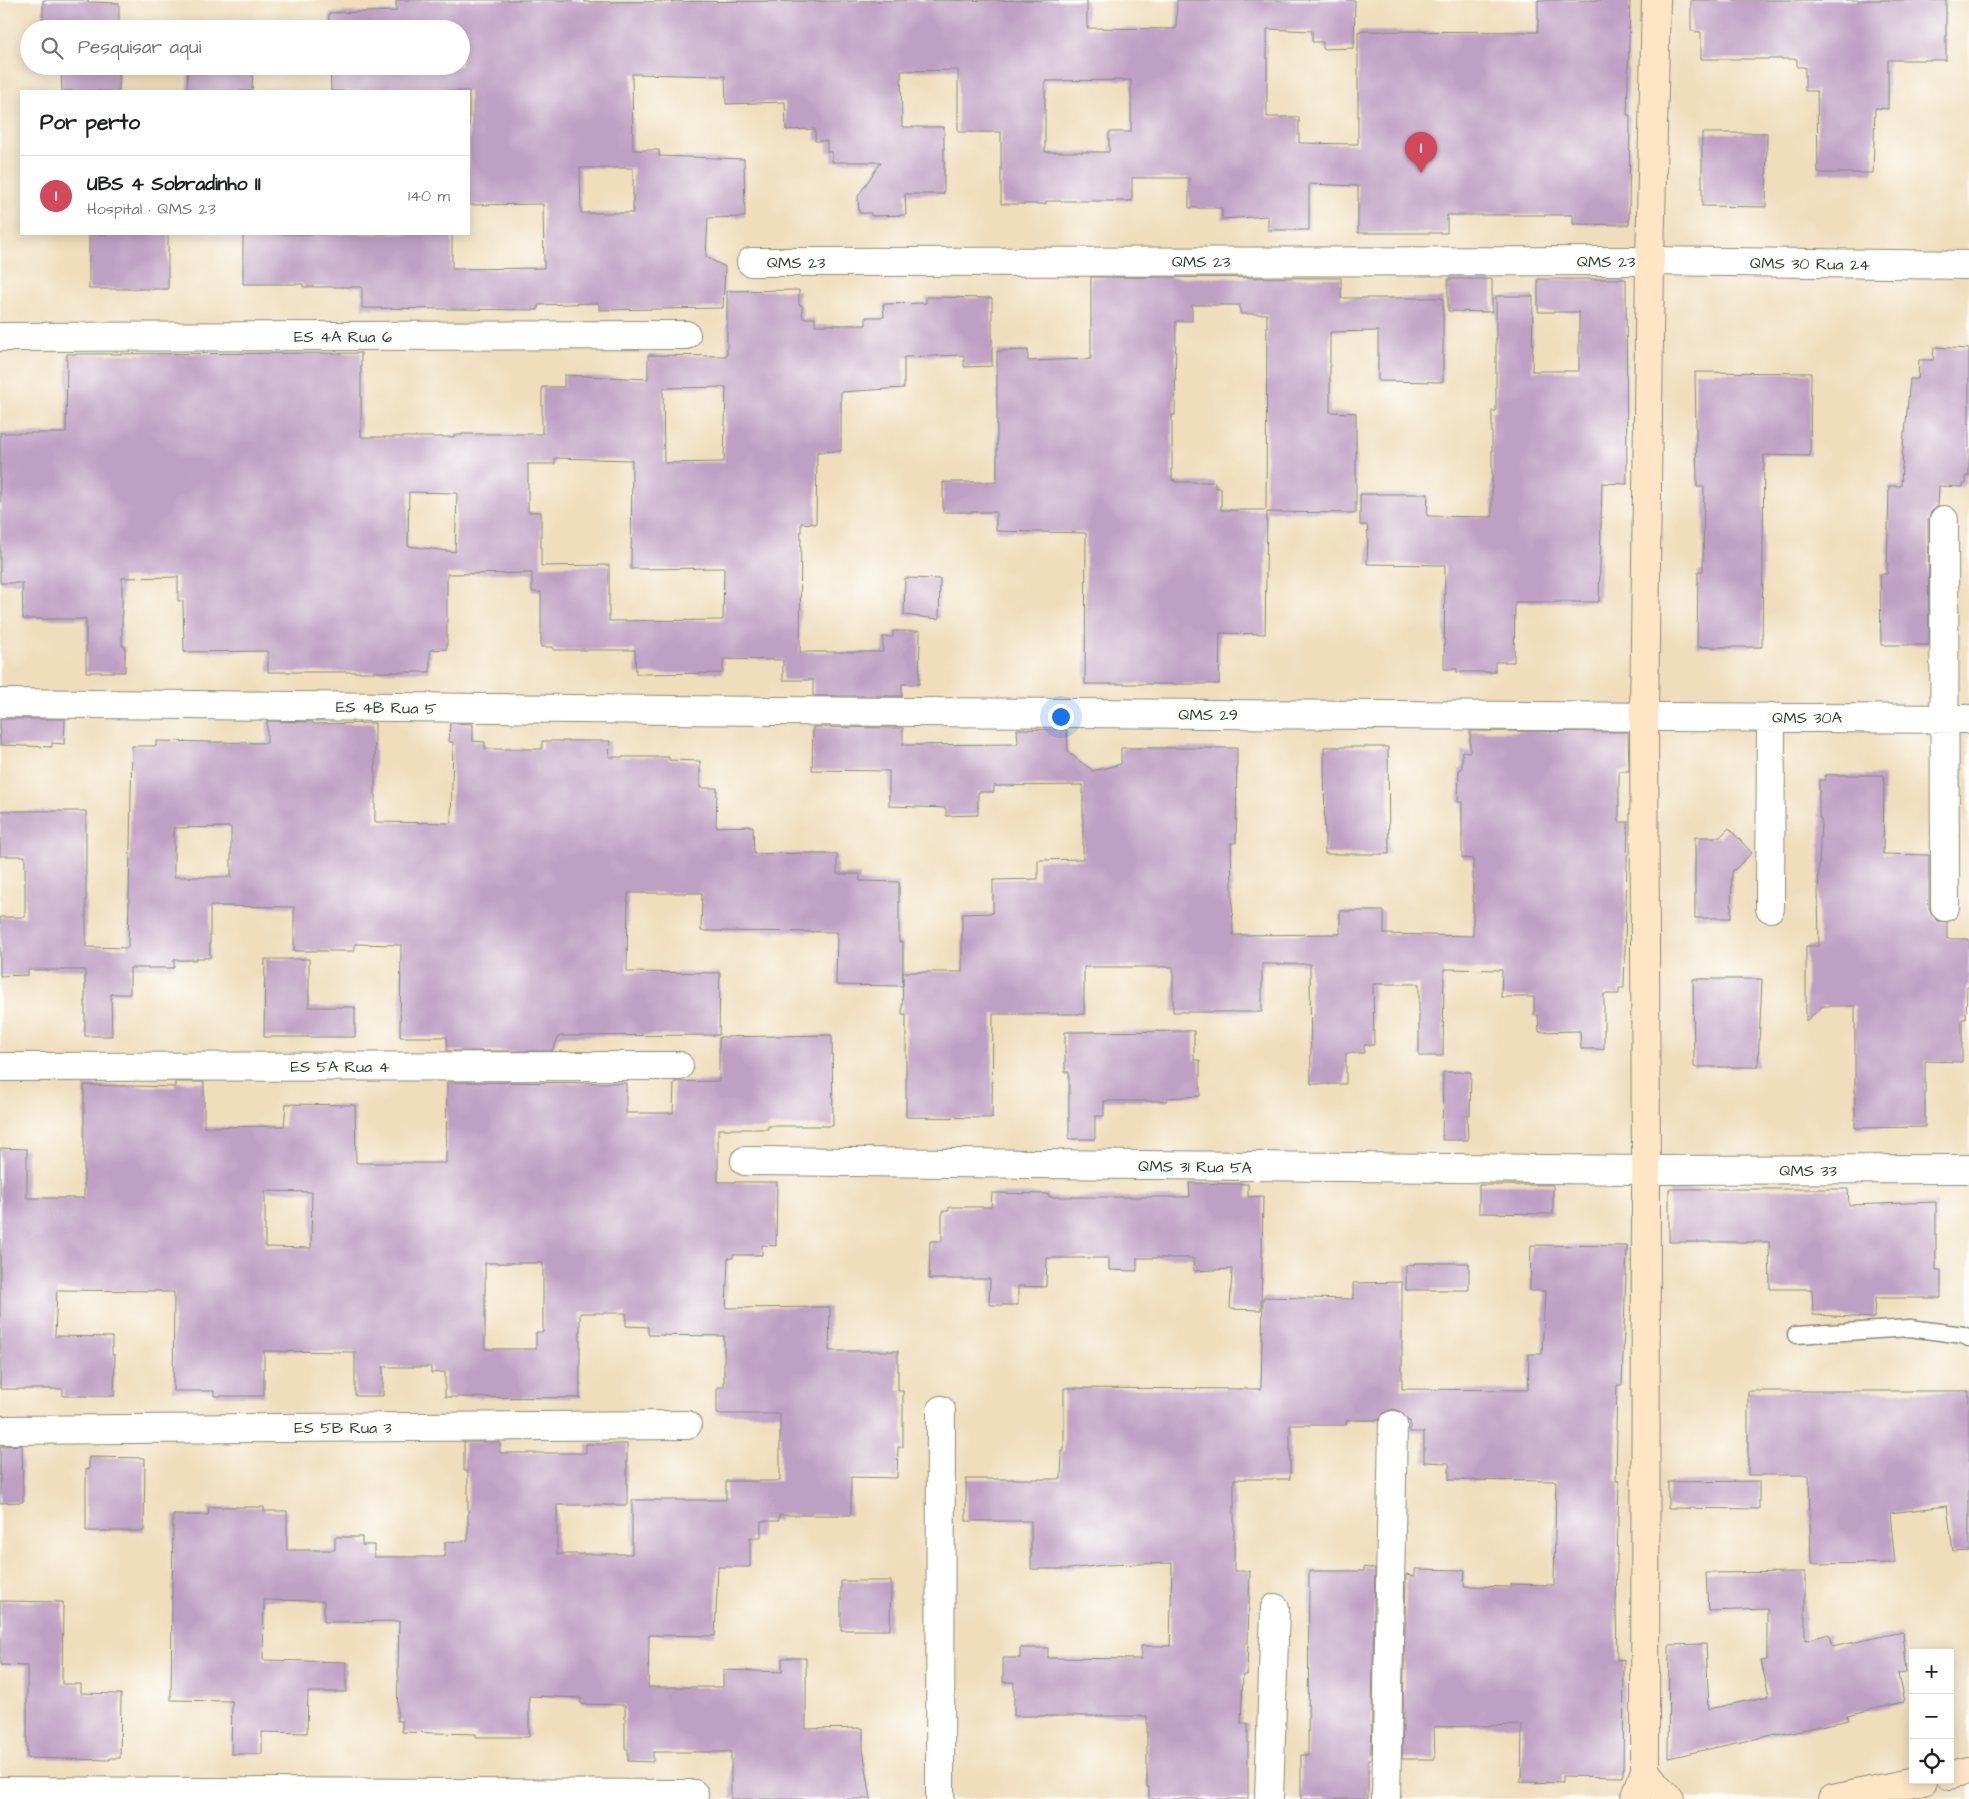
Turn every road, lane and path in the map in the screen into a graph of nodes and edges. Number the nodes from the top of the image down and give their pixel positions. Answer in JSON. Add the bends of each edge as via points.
{"nodes":[{"id":1,"x":1656,"y":0,"type":"edge"},
{"id":2,"x":1650,"y":261,"type":"junction"},
{"id":3,"x":751,"y":262,"type":"dead end"},
{"id":4,"x":1969,"y":265,"type":"edge"},
{"id":5,"x":686,"y":335,"type":"dead end"},
{"id":6,"x":0,"y":337,"type":"edge"},
{"id":7,"x":1944,"y":520,"type":"dead end"},
{"id":8,"x":0,"y":703,"type":"edge"},
{"id":9,"x":772,"y":711,"type":"joint"},
{"id":10,"x":1644,"y":716,"type":"junction"},
{"id":11,"x":1771,"y":717,"type":"junction"},
{"id":12,"x":1957,"y":718,"type":"edge"},
{"id":13,"x":1945,"y":907,"type":"dead end"},
{"id":14,"x":1770,"y":908,"type":"dead end"},
{"id":15,"x":679,"y":1066,"type":"dead end"},
{"id":16,"x":0,"y":1067,"type":"edge"},
{"id":17,"x":745,"y":1161,"type":"dead end"},
{"id":18,"x":1969,"y":1169,"type":"edge"},
{"id":19,"x":1646,"y":1170,"type":"junction"},
{"id":20,"x":1796,"y":1334,"type":"dead end"},
{"id":21,"x":1969,"y":1338,"type":"edge"},
{"id":22,"x":941,"y":1410,"type":"dead end"},
{"id":23,"x":687,"y":1425,"type":"dead end"},
{"id":24,"x":1393,"y":1425,"type":"dead end"},
{"id":25,"x":0,"y":1430,"type":"edge"},
{"id":26,"x":1275,"y":1608,"type":"dead end"},
{"id":27,"x":1645,"y":1770,"type":"junction"},
{"id":28,"x":1969,"y":1771,"type":"edge"},
{"id":29,"x":1954,"y":1774,"type":"edge"},
{"id":30,"x":1909,"y":1783,"type":"edge"},
{"id":31,"x":0,"y":1791,"type":"edge"},
{"id":32,"x":694,"y":1794,"type":"dead end"},
{"id":33,"x":940,"y":1799,"type":"edge"},
{"id":34,"x":1269,"y":1799,"type":"edge"},
{"id":35,"x":1386,"y":1799,"type":"edge"},
{"id":36,"x":1635,"y":1799,"type":"edge"},
{"id":37,"x":1670,"y":1799,"type":"edge"},
{"id":38,"x":1833,"y":1799,"type":"edge"}],
"edges":[{"from":1,"to":2,"type":"street"},
{"from":2,"to":3,"type":"street","name":"QMS 23"},
{"from":2,"to":4,"type":"street","name":"QMS 30 Rua 24"},
{"from":2,"to":10,"type":"street"},
{"from":5,"to":6,"type":"street","name":"ES 4A Rua 6"},
{"from":7,"to":12,"type":"street"},
{"from":8,"to":9,"type":"street","name":"ES 4B Rua 5"},
{"from":9,"to":10,"type":"street","name":"QMS 29"},
{"from":10,"to":11,"type":"street","name":"QMS 30A"},
{"from":10,"to":19,"type":"street"},
{"from":11,"to":12,"type":"street","name":"QMS 30A"},
{"from":11,"to":14,"type":"street"},
{"from":12,"to":13,"type":"street"},
{"from":15,"to":16,"type":"street","name":"ES 5A Rua 4"},
{"from":17,"to":19,"type":"street","name":"QMS 31 Rua 5A"},
{"from":18,"to":19,"type":"street","name":"QMS 33"},
{"from":19,"to":27,"type":"street"},
{"from":20,"to":21,"type":"lane","via":[[1910,1328],[1962,1334]]},
{"from":22,"to":33,"type":"street"},
{"from":23,"to":25,"type":"street","name":"ES 5B Rua 3"},
{"from":24,"to":35,"type":"street"},
{"from":26,"to":34,"type":"street"},
{"from":27,"to":36,"type":"street"},
{"from":27,"to":37,"type":"street"},
{"from":28,"to":29,"type":"street"},
{"from":30,"to":38,"type":"street"},
{"from":31,"to":32,"type":"street"}]}
